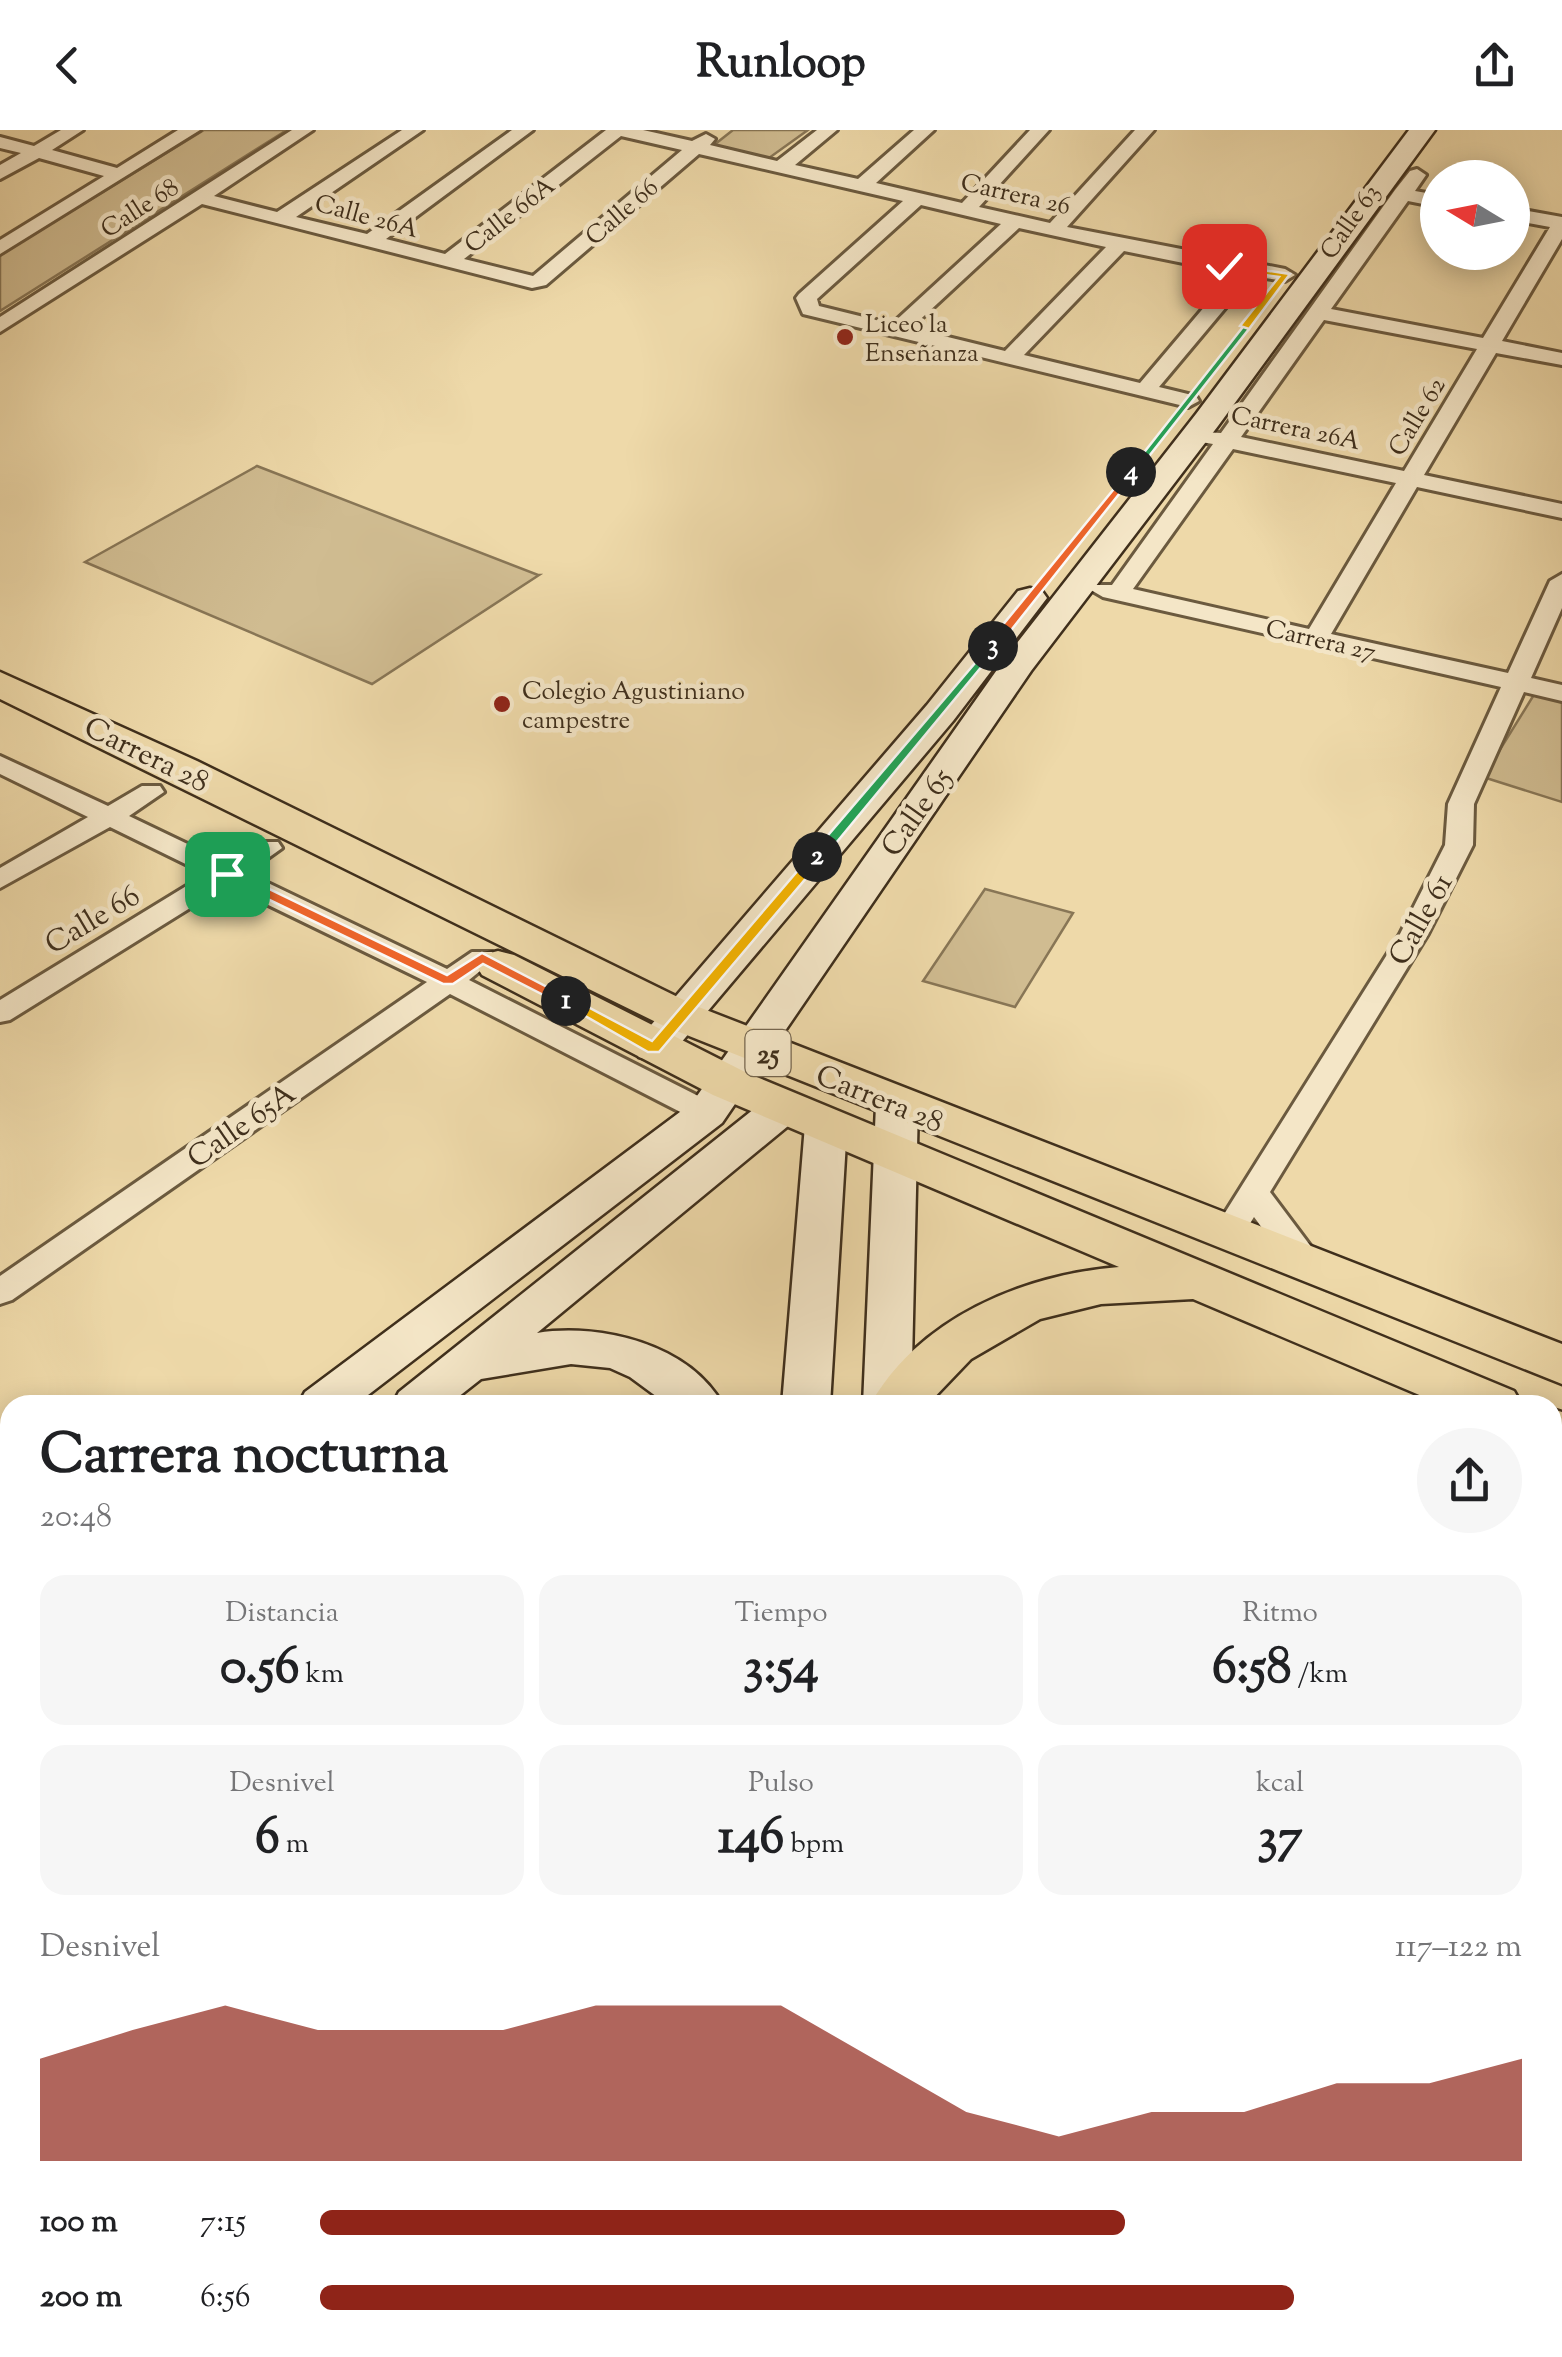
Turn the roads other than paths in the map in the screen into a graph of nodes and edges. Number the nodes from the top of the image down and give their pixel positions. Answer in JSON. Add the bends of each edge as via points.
{"nodes":[{"id":1,"x":74,"y":130,"type":"edge"},
{"id":2,"x":191,"y":130,"type":"edge"},
{"id":3,"x":304,"y":130,"type":"edge"},
{"id":4,"x":414,"y":130,"type":"edge"},
{"id":5,"x":524,"y":130,"type":"edge"},
{"id":6,"x":618,"y":130,"type":"edge"},
{"id":7,"x":717,"y":130,"type":"edge"},
{"id":8,"x":828,"y":130,"type":"edge"},
{"id":9,"x":925,"y":130,"type":"edge"},
{"id":10,"x":1040,"y":130,"type":"edge"},
{"id":11,"x":1144,"y":130,"type":"edge"},
{"id":12,"x":1393,"y":130,"type":"edge"},
{"id":13,"x":1422,"y":130,"type":"edge"},
{"id":14,"x":0,"y":142,"type":"edge"},
{"id":15,"x":695,"y":147,"type":"junction"},
{"id":16,"x":36,"y":152,"type":"junction"},
{"id":17,"x":782,"y":167,"type":"junction"},
{"id":18,"x":0,"y":173,"type":"edge"},
{"id":19,"x":119,"y":174,"type":"junction"},
{"id":20,"x":1418,"y":175,"type":"dead end"},
{"id":21,"x":863,"y":184,"type":"junction"},
{"id":22,"x":1402,"y":194,"type":"junction"},
{"id":23,"x":199,"y":198,"type":"junction"},
{"id":24,"x":918,"y":198,"type":"junction"},
{"id":25,"x":1420,"y":198,"type":"edge"},
{"id":26,"x":966,"y":210,"type":"junction"},
{"id":27,"x":1530,"y":217,"type":"edge"},
{"id":28,"x":281,"y":218,"type":"junction"},
{"id":29,"x":1015,"y":221,"type":"junction"},
{"id":30,"x":1562,"y":223,"type":"edge"},
{"id":31,"x":1054,"y":230,"type":"junction"},
{"id":32,"x":370,"y":242,"type":"junction"},
{"id":33,"x":1120,"y":244,"type":"junction"},
{"id":34,"x":0,"y":248,"type":"edge"},
{"id":35,"x":448,"y":262,"type":"junction"},
{"id":36,"x":1248,"y":270,"type":"junction"},
{"id":37,"x":1286,"y":274,"type":"junction"},
{"id":38,"x":522,"y":281,"type":"joint"},
{"id":39,"x":1318,"y":313,"type":"junction"},
{"id":40,"x":0,"y":326,"type":"edge"},
{"id":41,"x":897,"y":330,"type":"junction"},
{"id":42,"x":1490,"y":346,"type":"junction"},
{"id":43,"x":1010,"y":357,"type":"junction"},
{"id":44,"x":1562,"y":360,"type":"edge"},
{"id":45,"x":1145,"y":390,"type":"junction"},
{"id":46,"x":1188,"y":401,"type":"junction"},
{"id":47,"x":1211,"y":438,"type":"junction"},
{"id":48,"x":1410,"y":480,"type":"junction"},
{"id":49,"x":1562,"y":511,"type":"edge"},
{"id":50,"x":1562,"y":580,"type":"edge"},
{"id":51,"x":1080,"y":584,"type":"junction"},
{"id":52,"x":1118,"y":594,"type":"junction"},
{"id":53,"x":1316,"y":638,"type":"junction"},
{"id":54,"x":1513,"y":682,"type":"junction"},
{"id":55,"x":0,"y":684,"type":"edge"},
{"id":56,"x":1562,"y":693,"type":"edge"},
{"id":57,"x":0,"y":720,"type":"edge"},
{"id":58,"x":0,"y":764,"type":"edge"},
{"id":59,"x":152,"y":792,"type":"junction"},
{"id":60,"x":109,"y":817,"type":"junction"},
{"id":61,"x":268,"y":848,"type":"junction"},
{"id":62,"x":227,"y":874,"type":"junction"},
{"id":63,"x":0,"y":880,"type":"edge"},
{"id":64,"x":465,"y":969,"type":"junction"},
{"id":65,"x":0,"y":1013,"type":"edge"},
{"id":66,"x":667,"y":1032,"type":"junction"},
{"id":67,"x":730,"y":1081,"type":"junction"},
{"id":68,"x":784,"y":1107,"type":"junction"},
{"id":69,"x":826,"y":1124,"type":"junction"},
{"id":70,"x":896,"y":1129,"type":"junction"},
{"id":71,"x":1254,"y":1193,"type":"junction"},
{"id":72,"x":1227,"y":1234,"type":"junction"},
{"id":73,"x":1308,"y":1264,"type":"junction"},
{"id":74,"x":1203,"y":1286,"type":"junction"},
{"id":75,"x":0,"y":1292,"type":"edge"},
{"id":76,"x":467,"y":1364,"type":"junction"},
{"id":77,"x":1562,"y":1365,"type":"edge"},
{"id":78,"x":335,"y":1395,"type":"edge"},
{"id":79,"x":428,"y":1395,"type":"edge"},
{"id":80,"x":689,"y":1395,"type":"edge"},
{"id":81,"x":807,"y":1395,"type":"edge"},
{"id":82,"x":886,"y":1395,"type":"edge"},
{"id":83,"x":905,"y":1395,"type":"edge"},
{"id":84,"x":1470,"y":1395,"type":"edge"}],
"edges":[{"from":1,"to":16,"type":"street"},
{"from":2,"to":19,"type":"street"},
{"from":3,"to":23,"type":"street","name":"Calle 68"},
{"from":4,"to":28,"type":"street"},
{"from":5,"to":32,"type":"street"},
{"from":6,"to":15,"type":"street","name":"Carrera 26"},
{"from":6,"to":35,"type":"street","name":"Calle 66A"},
{"from":7,"to":15,"type":"street","name":"Calle 66"},
{"from":8,"to":17,"type":"street"},
{"from":9,"to":21,"type":"street"},
{"from":10,"to":26,"type":"street"},
{"from":11,"to":31,"type":"street"},
{"from":12,"to":37,"type":"street","name":"Calle 65"},
{"from":13,"to":47,"type":"street","name":"Calle 65"},
{"from":14,"to":16,"type":"street"},
{"from":15,"to":17,"type":"street","name":"Carrera 26"},
{"from":15,"to":38,"type":"street","name":"Calle 66","via":[[538,281]]},
{"from":16,"to":18,"type":"street"},
{"from":16,"to":19,"type":"street"},
{"from":17,"to":21,"type":"street","name":"Carrera 26"},
{"from":19,"to":34,"type":"street"},
{"from":20,"to":22,"type":"street","name":"Calle 63"},
{"from":21,"to":24,"type":"street","name":"Carrera 26"},
{"from":22,"to":25,"type":"street"},
{"from":22,"to":39,"type":"street","name":"Calle 63"},
{"from":23,"to":28,"type":"street","name":"Calle 26A"},
{"from":23,"to":40,"type":"street","name":"Calle 68"},
{"from":24,"to":26,"type":"street","name":"Carrera 26"},
{"from":24,"to":41,"type":"street","via":[[806,298],[810,310]]},
{"from":26,"to":29,"type":"street","name":"Carrera 26"},
{"from":27,"to":30,"type":"street"},
{"from":28,"to":32,"type":"street","name":"Calle 26A"},
{"from":29,"to":31,"type":"street","name":"Carrera 26"},
{"from":29,"to":41,"type":"street"},
{"from":30,"to":42,"type":"street","name":"Calle 62"},
{"from":31,"to":33,"type":"street","name":"Carrera 26"},
{"from":32,"to":35,"type":"street","name":"Calle 26A"},
{"from":33,"to":36,"type":"street","name":"Carrera 26"},
{"from":33,"to":43,"type":"street"},
{"from":35,"to":38,"type":"street","name":"Calle 26A"},
{"from":36,"to":37,"type":"street","name":"Carrera 26"},
{"from":36,"to":45,"type":"street"},
{"from":37,"to":46,"type":"street","name":"Calle 65"},
{"from":39,"to":42,"type":"street"},
{"from":39,"to":47,"type":"street","name":"Calle 63"},
{"from":41,"to":43,"type":"street"},
{"from":42,"to":44,"type":"street"},
{"from":42,"to":48,"type":"street","name":"Calle 62"},
{"from":43,"to":45,"type":"street"},
{"from":45,"to":46,"type":"street"},
{"from":46,"to":66,"type":"street","name":"Calle 65","via":[[940,713]]},
{"from":47,"to":48,"type":"street","name":"Carrera 26A"},
{"from":47,"to":51,"type":"street","name":"Calle 65"},
{"from":47,"to":52,"type":"street","name":"Calle 63"},
{"from":48,"to":49,"type":"street","name":"Carrera 26A"},
{"from":48,"to":53,"type":"street","name":"Calle 62"},
{"from":50,"to":54,"type":"street","name":"Calle 61"},
{"from":51,"to":52,"type":"street","name":"Carrera 27"},
{"from":51,"to":67,"type":"street","name":"Calle 65"},
{"from":52,"to":53,"type":"street","name":"Carrera 27"},
{"from":53,"to":54,"type":"street","name":"Carrera 27"},
{"from":54,"to":56,"type":"street","name":"Carrera 27"},
{"from":54,"to":71,"type":"street","name":"Calle 61","via":[[1462,804],[1459,845],[1414,934]]},
{"from":55,"to":66,"type":"main road","name":"Carrera 28","number":"25","via":[[183,770]]},
{"from":57,"to":59,"type":"main road","name":"Carrera 28","number":"25"},
{"from":58,"to":60,"type":"street"},
{"from":59,"to":60,"type":"street"},
{"from":59,"to":61,"type":"main road","name":"Carrera 28","number":"25"},
{"from":60,"to":62,"type":"street"},
{"from":60,"to":63,"type":"street"},
{"from":61,"to":62,"type":"street","name":"Calle 66"},
{"from":61,"to":64,"type":"main road","name":"Carrera 28","number":"25"},
{"from":62,"to":64,"type":"street"},
{"from":62,"to":65,"type":"street","name":"Calle 66"},
{"from":64,"to":66,"type":"main road","name":"Carrera 28","number":"25"},
{"from":64,"to":67,"type":"street"},
{"from":64,"to":75,"type":"street","name":"Calle 65A"},
{"from":66,"to":67,"type":"main road","name":"Carrera 28","number":"25"},
{"from":67,"to":68,"type":"main road","name":"Carrera 28","number":"25"},
{"from":67,"to":70,"type":"main road","name":"Carrera 28","number":"25"},
{"from":67,"to":78,"type":"street","name":"Calle 65"},
{"from":68,"to":69,"type":"main road","name":"Carrera 28","number":"25"},
{"from":68,"to":76,"type":"street"},
{"from":69,"to":70,"type":"main road","name":"Carrera 28","number":"25"},
{"from":69,"to":81,"type":"street"},
{"from":70,"to":72,"type":"main road","name":"Carrera 28","number":"25"},
{"from":70,"to":74,"type":"main road","name":"Carrera 28","number":"25"},
{"from":70,"to":82,"type":"street"},
{"from":71,"to":72,"type":"street","name":"Calle 61"},
{"from":71,"to":73,"type":"street"},
{"from":72,"to":73,"type":"main road","name":"Carrera 28","number":"25"},
{"from":73,"to":77,"type":"main road","name":"Carrera 28","number":"25"},
{"from":74,"to":83,"type":"main road","via":[[1115,1284],[1032,1302],[960,1338]]},
{"from":74,"to":84,"type":"main road","name":"Carrera 28","number":"25"},
{"from":76,"to":79,"type":"street"},
{"from":76,"to":80,"type":"street","via":[[577,1344],[616,1350]]}]}
